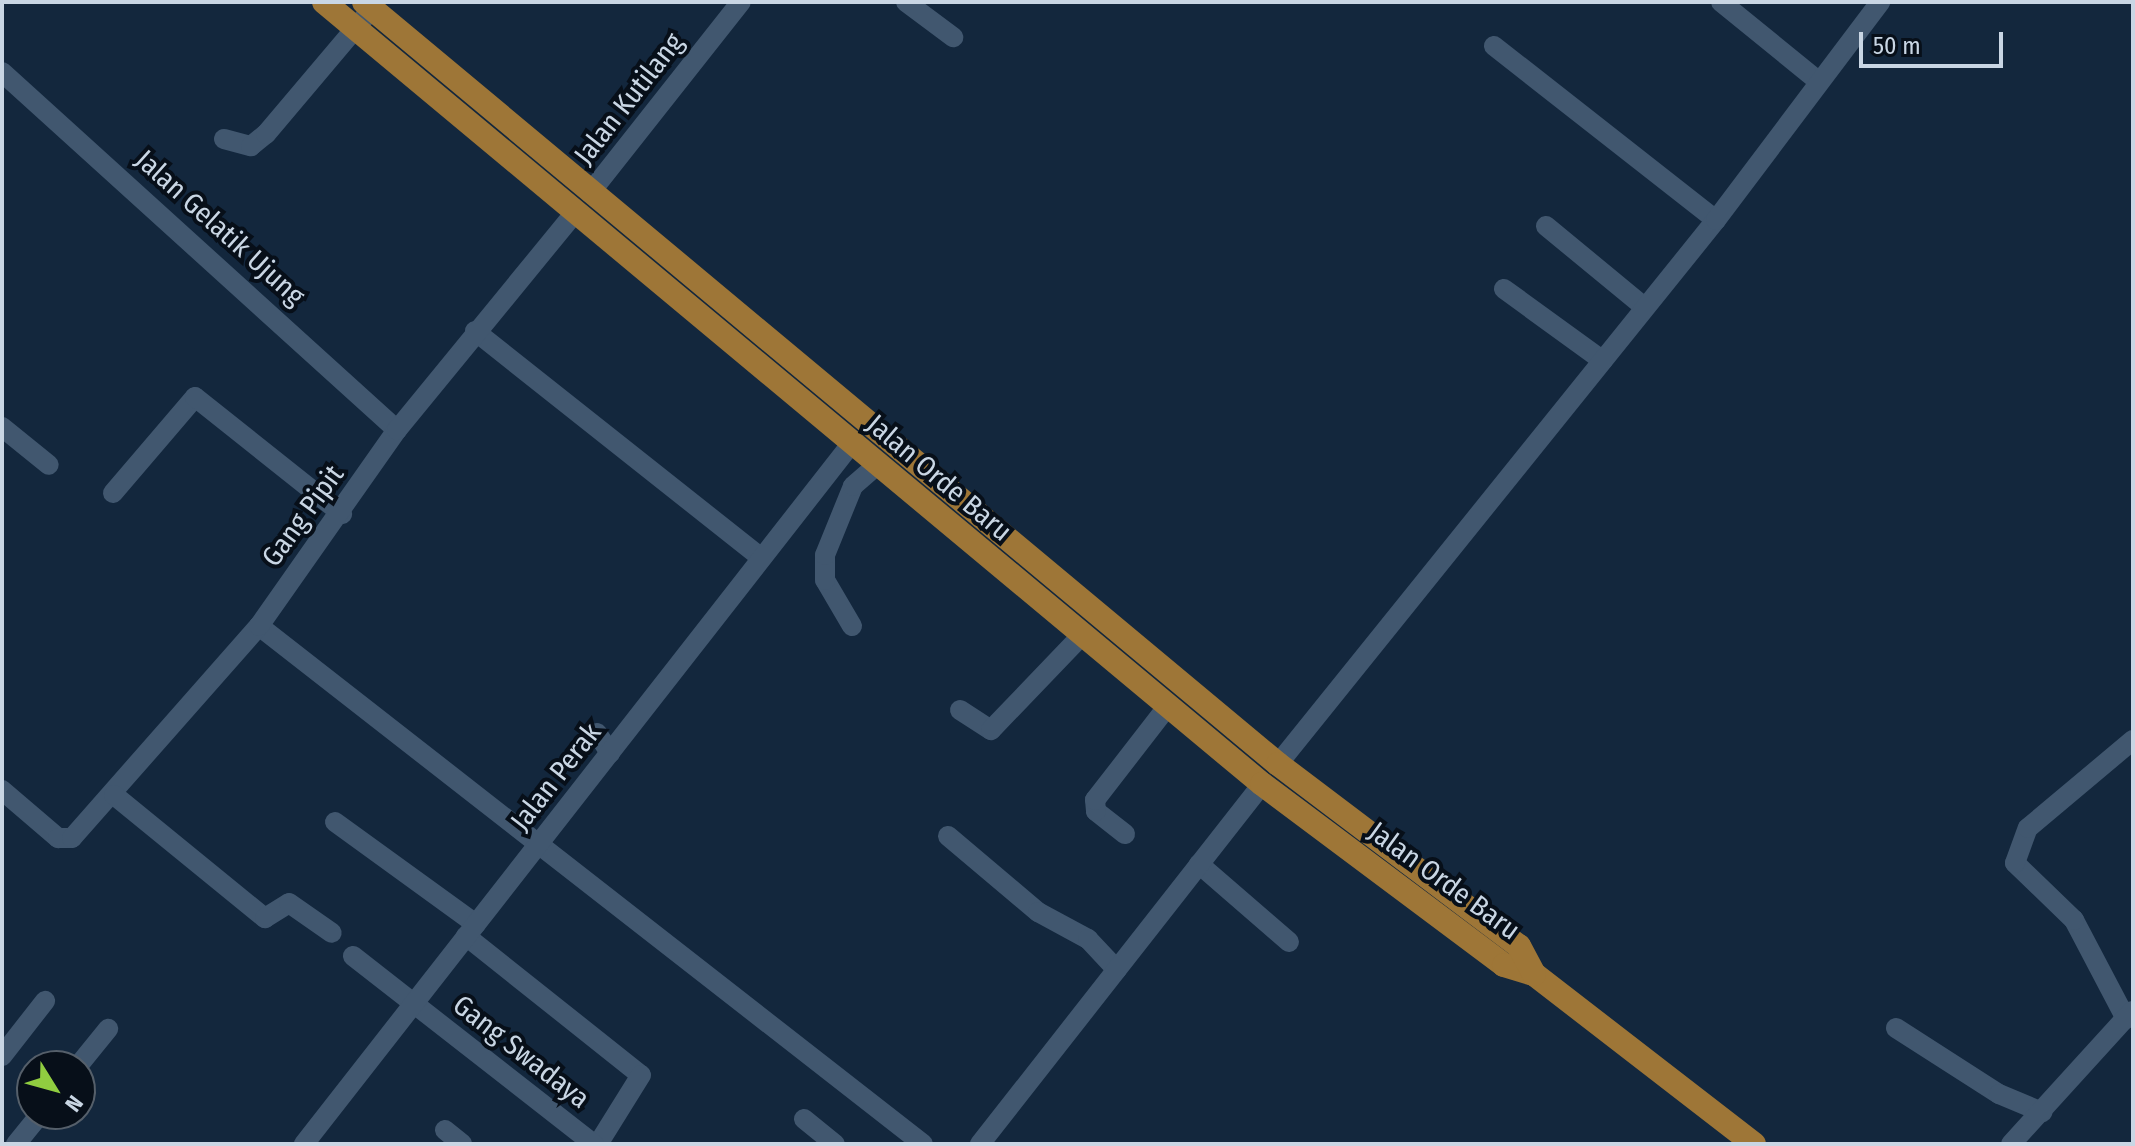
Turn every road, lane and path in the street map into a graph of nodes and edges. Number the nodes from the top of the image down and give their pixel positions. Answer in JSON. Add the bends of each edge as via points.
{"nodes":[{"id":1,"x":324,"y":2,"type":"edge"},
{"id":2,"x":741,"y":2,"type":"edge"},
{"id":3,"x":906,"y":2,"type":"edge"},
{"id":4,"x":1721,"y":2,"type":"edge"},
{"id":5,"x":368,"y":5,"type":"edge"},
{"id":6,"x":1871,"y":5,"type":"edge"},
{"id":7,"x":355,"y":28,"type":"junction"},
{"id":8,"x":953,"y":37,"type":"dead end"},
{"id":9,"x":1494,"y":46,"type":"dead end"},
{"id":10,"x":2,"y":72,"type":"edge"},
{"id":11,"x":1817,"y":80,"type":"junction"},
{"id":12,"x":224,"y":139,"type":"dead end"},
{"id":13,"x":590,"y":193,"type":"junction"},
{"id":14,"x":574,"y":214,"type":"junction"},
{"id":15,"x":1716,"y":220,"type":"junction"},
{"id":16,"x":1546,"y":226,"type":"dead end"},
{"id":17,"x":1504,"y":289,"type":"dead end"},
{"id":18,"x":1643,"y":306,"type":"junction"},
{"id":19,"x":475,"y":331,"type":"junction"},
{"id":20,"x":1603,"y":361,"type":"junction"},
{"id":21,"x":2,"y":427,"type":"edge"},
{"id":22,"x":397,"y":430,"type":"junction"},
{"id":23,"x":851,"y":444,"type":"junction"},
{"id":24,"x":49,"y":465,"type":"dead end"},
{"id":25,"x":877,"y":465,"type":"junction"},
{"id":26,"x":113,"y":493,"type":"dead end"},
{"id":27,"x":342,"y":514,"type":"junction"},
{"id":28,"x":761,"y":558,"type":"junction"},
{"id":29,"x":1054,"y":578,"type":"junction"},
{"id":30,"x":1038,"y":598,"type":"junction"},
{"id":31,"x":259,"y":626,"type":"junction"},
{"id":32,"x":852,"y":626,"type":"dead end"},
{"id":33,"x":1082,"y":635,"type":"junction"},
{"id":34,"x":1168,"y":706,"type":"junction"},
{"id":35,"x":960,"y":710,"type":"dead end"},
{"id":36,"x":597,"y":733,"type":"dead end"},
{"id":37,"x":2133,"y":740,"type":"edge"},
{"id":38,"x":610,"y":753,"type":"junction"},
{"id":39,"x":1278,"y":764,"type":"junction"},
{"id":40,"x":1262,"y":784,"type":"junction"},
{"id":41,"x":2,"y":790,"type":"edge"},
{"id":42,"x":114,"y":795,"type":"junction"},
{"id":43,"x":335,"y":822,"type":"dead end"},
{"id":44,"x":1125,"y":834,"type":"dead end"},
{"id":45,"x":948,"y":836,"type":"dead end"},
{"id":46,"x":542,"y":840,"type":"junction"},
{"id":47,"x":1199,"y":864,"type":"junction"},
{"id":48,"x":471,"y":930,"type":"junction"},
{"id":49,"x":332,"y":933,"type":"dead end"},
{"id":50,"x":1289,"y":942,"type":"dead end"},
{"id":51,"x":353,"y":956,"type":"dead end"},
{"id":52,"x":1117,"y":970,"type":"junction"},
{"id":53,"x":1534,"y":974,"type":"junction"},
{"id":54,"x":45,"y":1001,"type":"dead end"},
{"id":55,"x":414,"y":1003,"type":"junction"},
{"id":56,"x":2129,"y":1014,"type":"edge"},
{"id":57,"x":1896,"y":1028,"type":"dead end"},
{"id":58,"x":108,"y":1029,"type":"dead end"},
{"id":59,"x":91,"y":1050,"type":"edge"},
{"id":60,"x":2,"y":1056,"type":"edge"},
{"id":61,"x":2042,"y":1112,"type":"junction"},
{"id":62,"x":804,"y":1119,"type":"dead end"},
{"id":63,"x":445,"y":1130,"type":"dead end"},
{"id":64,"x":304,"y":1144,"type":"edge"},
{"id":65,"x":462,"y":1144,"type":"edge"},
{"id":66,"x":596,"y":1144,"type":"edge"},
{"id":67,"x":835,"y":1144,"type":"edge"},
{"id":68,"x":923,"y":1144,"type":"edge"},
{"id":69,"x":980,"y":1144,"type":"edge"},
{"id":70,"x":1754,"y":1144,"type":"edge"},
{"id":71,"x":2011,"y":1144,"type":"edge"}],
"edges":[{"from":1,"to":7,"type":"main road","name":"Jalan Orde Baru"},
{"from":2,"to":13,"type":"street","name":"Jalan Kutilang"},
{"from":3,"to":8,"type":"street"},
{"from":4,"to":11,"type":"street"},
{"from":5,"to":7,"type":"street"},
{"from":5,"to":13,"type":"main road","name":"Jalan Orde Baru"},
{"from":6,"to":11,"type":"street"},
{"from":7,"to":12,"type":"street","via":[[266,134],[251,146]]},
{"from":7,"to":14,"type":"main road","name":"Jalan Orde Baru"},
{"from":9,"to":15,"type":"street"},
{"from":10,"to":22,"type":"street","name":"Jalan Gelatik Ujung"},
{"from":11,"to":15,"type":"street"},
{"from":13,"to":29,"type":"main road","name":"Jalan Orde Baru"},
{"from":14,"to":19,"type":"street","name":"Gang Pipit"},
{"from":14,"to":23,"type":"main road","name":"Jalan Orde Baru"},
{"from":15,"to":18,"type":"street"},
{"from":16,"to":18,"type":"street"},
{"from":17,"to":20,"type":"street"},
{"from":18,"to":20,"type":"street"},
{"from":19,"to":22,"type":"street","name":"Gang Pipit"},
{"from":19,"to":28,"type":"street"},
{"from":20,"to":39,"type":"street"},
{"from":21,"to":24,"type":"street"},
{"from":22,"to":27,"type":"street","name":"Gang Pipit"},
{"from":23,"to":25,"type":"main road","name":"Jalan Orde Baru"},
{"from":23,"to":28,"type":"street","name":"Jalan Perak"},
{"from":25,"to":30,"type":"main road","name":"Jalan Orde Baru"},
{"from":25,"to":32,"type":"street","via":[[853,486],[825,555],[825,580]]},
{"from":26,"to":27,"type":"street","via":[[195,397]]},
{"from":27,"to":31,"type":"street","name":"Gang Pipit"},
{"from":28,"to":38,"type":"street","name":"Jalan Perak"},
{"from":29,"to":30,"type":"main road"},
{"from":29,"to":39,"type":"main road","name":"Jalan Orde Baru"},
{"from":30,"to":33,"type":"main road","name":"Jalan Orde Baru"},
{"from":31,"to":42,"type":"street","name":"Gang Pipit"},
{"from":31,"to":46,"type":"street"},
{"from":33,"to":34,"type":"main road","name":"Jalan Orde Baru"},
{"from":33,"to":35,"type":"street","via":[[991,730]]},
{"from":34,"to":40,"type":"main road","name":"Jalan Orde Baru"},
{"from":34,"to":44,"type":"street","via":[[1095,800],[1096,811]]},
{"from":36,"to":38,"type":"street"},
{"from":37,"to":56,"type":"street","via":[[2028,828],[2015,863],[2074,920]]},
{"from":38,"to":46,"type":"street","name":"Jalan Perak"},
{"from":39,"to":53,"type":"main road","name":"Jalan Orde Baru","via":[[1519,946]]},
{"from":40,"to":47,"type":"street"},
{"from":40,"to":53,"type":"main road","name":"Jalan Orde Baru","via":[[1504,965]]},
{"from":41,"to":42,"type":"street","name":"Gang Pipit","via":[[66,841]]},
{"from":42,"to":49,"type":"street","via":[[265,918],[289,903]]},
{"from":43,"to":48,"type":"street"},
{"from":45,"to":52,"type":"street","via":[[1038,912],[1088,939]]},
{"from":46,"to":48,"type":"street","name":"Jalan Perak"},
{"from":46,"to":68,"type":"street"},
{"from":47,"to":50,"type":"street"},
{"from":47,"to":52,"type":"street"},
{"from":48,"to":55,"type":"street","name":"Jalan Perak"},
{"from":48,"to":66,"type":"street","via":[[641,1075]]},
{"from":51,"to":55,"type":"street","name":"Gang Swadaya"},
{"from":52,"to":69,"type":"street"},
{"from":53,"to":70,"type":"main road","name":"Jalan Orde Baru"},
{"from":54,"to":60,"type":"street"},
{"from":55,"to":64,"type":"street","name":"Jalan Perak"},
{"from":55,"to":66,"type":"street","name":"Gang Swadaya"},
{"from":56,"to":61,"type":"street"},
{"from":57,"to":61,"type":"street","via":[[1999,1094]]},
{"from":58,"to":59,"type":"street"},
{"from":61,"to":71,"type":"street"},
{"from":62,"to":67,"type":"street"},
{"from":63,"to":65,"type":"street"}]}
